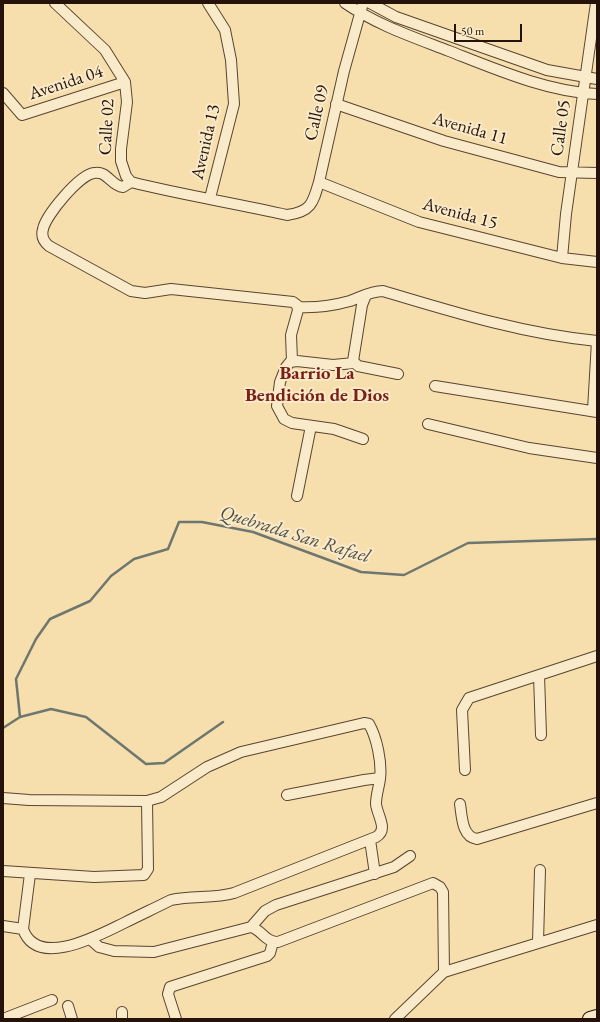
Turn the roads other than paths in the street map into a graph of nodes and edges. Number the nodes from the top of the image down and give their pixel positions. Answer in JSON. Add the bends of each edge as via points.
{"nodes":[{"id":1,"x":55,"y":3,"type":"edge"},
{"id":2,"x":208,"y":3,"type":"edge"},
{"id":3,"x":345,"y":3,"type":"edge"},
{"id":4,"x":363,"y":3,"type":"edge"},
{"id":5,"x":370,"y":3,"type":"edge"},
{"id":6,"x":596,"y":3,"type":"edge"},
{"id":7,"x":359,"y":13,"type":"junction"},
{"id":8,"x":585,"y":78,"type":"junction"},
{"id":9,"x":597,"y":79,"type":"edge"},
{"id":10,"x":125,"y":82,"type":"junction"},
{"id":11,"x":3,"y":93,"type":"edge"},
{"id":12,"x":583,"y":94,"type":"junction"},
{"id":13,"x":597,"y":94,"type":"edge"},
{"id":14,"x":336,"y":104,"type":"junction"},
{"id":15,"x":572,"y":172,"type":"junction"},
{"id":16,"x":597,"y":173,"type":"edge"},
{"id":17,"x":131,"y":182,"type":"junction"},
{"id":18,"x":320,"y":182,"type":"junction"},
{"id":19,"x":210,"y":198,"type":"junction"},
{"id":20,"x":562,"y":258,"type":"junction"},
{"id":21,"x":597,"y":262,"type":"edge"},
{"id":22,"x":366,"y":295,"type":"junction"},
{"id":23,"x":298,"y":307,"type":"junction"},
{"id":24,"x":597,"y":341,"type":"edge"},
{"id":25,"x":292,"y":361,"type":"junction"},
{"id":26,"x":354,"y":363,"type":"junction"},
{"id":27,"x":398,"y":374,"type":"dead end"},
{"id":28,"x":435,"y":386,"type":"dead end"},
{"id":29,"x":595,"y":411,"type":"edge"},
{"id":30,"x":428,"y":424,"type":"dead end"},
{"id":31,"x":311,"y":426,"type":"junction"},
{"id":32,"x":363,"y":438,"type":"dead end"},
{"id":33,"x":597,"y":458,"type":"edge"},
{"id":34,"x":297,"y":496,"type":"dead end"},
{"id":35,"x":597,"y":656,"type":"edge"},
{"id":36,"x":539,"y":675,"type":"junction"},
{"id":37,"x":542,"y":734,"type":"dead end"},
{"id":38,"x":464,"y":770,"type":"dead end"},
{"id":39,"x":380,"y":778,"type":"junction"},
{"id":40,"x":287,"y":795,"type":"dead end"},
{"id":41,"x":3,"y":798,"type":"edge"},
{"id":42,"x":147,"y":801,"type":"junction"},
{"id":43,"x":597,"y":803,"type":"edge"},
{"id":44,"x":460,"y":804,"type":"dead end"},
{"id":45,"x":370,"y":840,"type":"junction"},
{"id":46,"x":410,"y":856,"type":"dead end"},
{"id":47,"x":540,"y":870,"type":"dead end"},
{"id":48,"x":3,"y":871,"type":"edge"},
{"id":49,"x":30,"y":874,"type":"junction"},
{"id":50,"x":375,"y":874,"type":"junction"},
{"id":51,"x":597,"y":925,"type":"edge"},
{"id":52,"x":3,"y":926,"type":"edge"},
{"id":53,"x":251,"y":927,"type":"junction"},
{"id":54,"x":23,"y":929,"type":"junction"},
{"id":55,"x":90,"y":939,"type":"junction"},
{"id":56,"x":273,"y":942,"type":"junction"},
{"id":57,"x":538,"y":942,"type":"junction"},
{"id":58,"x":444,"y":972,"type":"junction"},
{"id":59,"x":52,"y":1000,"type":"dead end"},
{"id":60,"x":68,"y":1006,"type":"dead end"},
{"id":61,"x":597,"y":1017,"type":"edge"},
{"id":62,"x":3,"y":1019,"type":"edge"},
{"id":63,"x":72,"y":1019,"type":"edge"},
{"id":64,"x":176,"y":1019,"type":"edge"},
{"id":65,"x":395,"y":1019,"type":"edge"},
{"id":66,"x":590,"y":1019,"type":"edge"}],
"edges":[{"from":1,"to":10,"type":"street","name":"Calle 02","via":[[105,50]]},
{"from":2,"to":19,"type":"street","name":"Avenida 13","via":[[225,30],[231,60],[234,104]]},
{"from":3,"to":7,"type":"street"},
{"from":4,"to":7,"type":"street","name":"Calle 09"},
{"from":5,"to":8,"type":"street","via":[[396,17],[532,65]]},
{"from":6,"to":8,"type":"street","name":"Calle 05"},
{"from":7,"to":12,"type":"street","via":[[379,24],[522,78]]},
{"from":7,"to":14,"type":"street","name":"Calle 09"},
{"from":8,"to":9,"type":"street"},
{"from":8,"to":12,"type":"street","name":"Calle 05"},
{"from":10,"to":11,"type":"street","name":"Avenida 04","via":[[22,115]]},
{"from":10,"to":17,"type":"street","name":"Calle 02","via":[[127,102],[121,161]]},
{"from":12,"to":13,"type":"street"},
{"from":12,"to":15,"type":"street","name":"Calle 05"},
{"from":14,"to":15,"type":"street","name":"Avenida 11","via":[[444,141],[559,172]]},
{"from":14,"to":18,"type":"street","name":"Calle 09"},
{"from":15,"to":16,"type":"street","name":"Avenida 11"},
{"from":15,"to":20,"type":"street","name":"Calle 05"},
{"from":17,"to":19,"type":"street"},
{"from":17,"to":23,"type":"street","via":[[123,188],[117,187],[106,175],[97,172],[76,183],[49,216],[42,231],[45,241],[49,246],[131,291],[145,293],[171,289],[190,290],[290,302]]},
{"from":18,"to":19,"type":"street","name":"Calle 09","via":[[308,209],[298,214],[287,215]]},
{"from":18,"to":20,"type":"street","name":"Avenida 15","via":[[419,222]]},
{"from":20,"to":21,"type":"street","name":"Avenida 15"},
{"from":22,"to":23,"type":"street","via":[[324,308]]},
{"from":22,"to":24,"type":"street","via":[[383,291],[488,322],[559,337]]},
{"from":22,"to":26,"type":"street","via":[[360,312],[352,357]]},
{"from":23,"to":25,"type":"street","via":[[291,335]]},
{"from":24,"to":29,"type":"street"},
{"from":25,"to":26,"type":"street","via":[[333,365]]},
{"from":25,"to":31,"type":"street","via":[[286,367],[280,382],[278,410],[288,422]]},
{"from":26,"to":27,"type":"street"},
{"from":28,"to":29,"type":"street"},
{"from":30,"to":33,"type":"street","via":[[536,449]]},
{"from":31,"to":32,"type":"street","via":[[342,430]]},
{"from":31,"to":34,"type":"street"},
{"from":35,"to":36,"type":"street"},
{"from":36,"to":37,"type":"street"},
{"from":36,"to":38,"type":"street","via":[[473,696],[466,702],[462,710]]},
{"from":39,"to":40,"type":"street"},
{"from":39,"to":42,"type":"street","via":[[373,732],[369,724],[364,723],[241,752],[207,767],[160,798]]},
{"from":39,"to":45,"type":"street","via":[[376,804],[382,828],[378,836]]},
{"from":41,"to":42,"type":"street"},
{"from":42,"to":49,"type":"street","via":[[148,869],[144,875],[94,877]]},
{"from":43,"to":44,"type":"street","via":[[478,839],[470,837],[466,832]]},
{"from":45,"to":50,"type":"street"},
{"from":45,"to":55,"type":"street","via":[[234,893],[171,900]]},
{"from":46,"to":50,"type":"street","via":[[394,867]]},
{"from":47,"to":57,"type":"street"},
{"from":48,"to":49,"type":"street"},
{"from":49,"to":54,"type":"street"},
{"from":50,"to":53,"type":"street","via":[[276,905],[265,911]]},
{"from":51,"to":57,"type":"street"},
{"from":52,"to":54,"type":"street"},
{"from":53,"to":55,"type":"street","via":[[154,952],[114,951],[99,947]]},
{"from":53,"to":56,"type":"street"},
{"from":54,"to":55,"type":"street","via":[[31,940],[46,947],[76,945]]},
{"from":56,"to":58,"type":"street","via":[[290,938],[433,883],[443,892]]},
{"from":56,"to":64,"type":"street","via":[[267,956],[170,987],[168,994]]},
{"from":57,"to":58,"type":"street"},
{"from":58,"to":65,"type":"street"},
{"from":59,"to":62,"type":"street"},
{"from":60,"to":63,"type":"street"},
{"from":61,"to":66,"type":"main road"}]}
